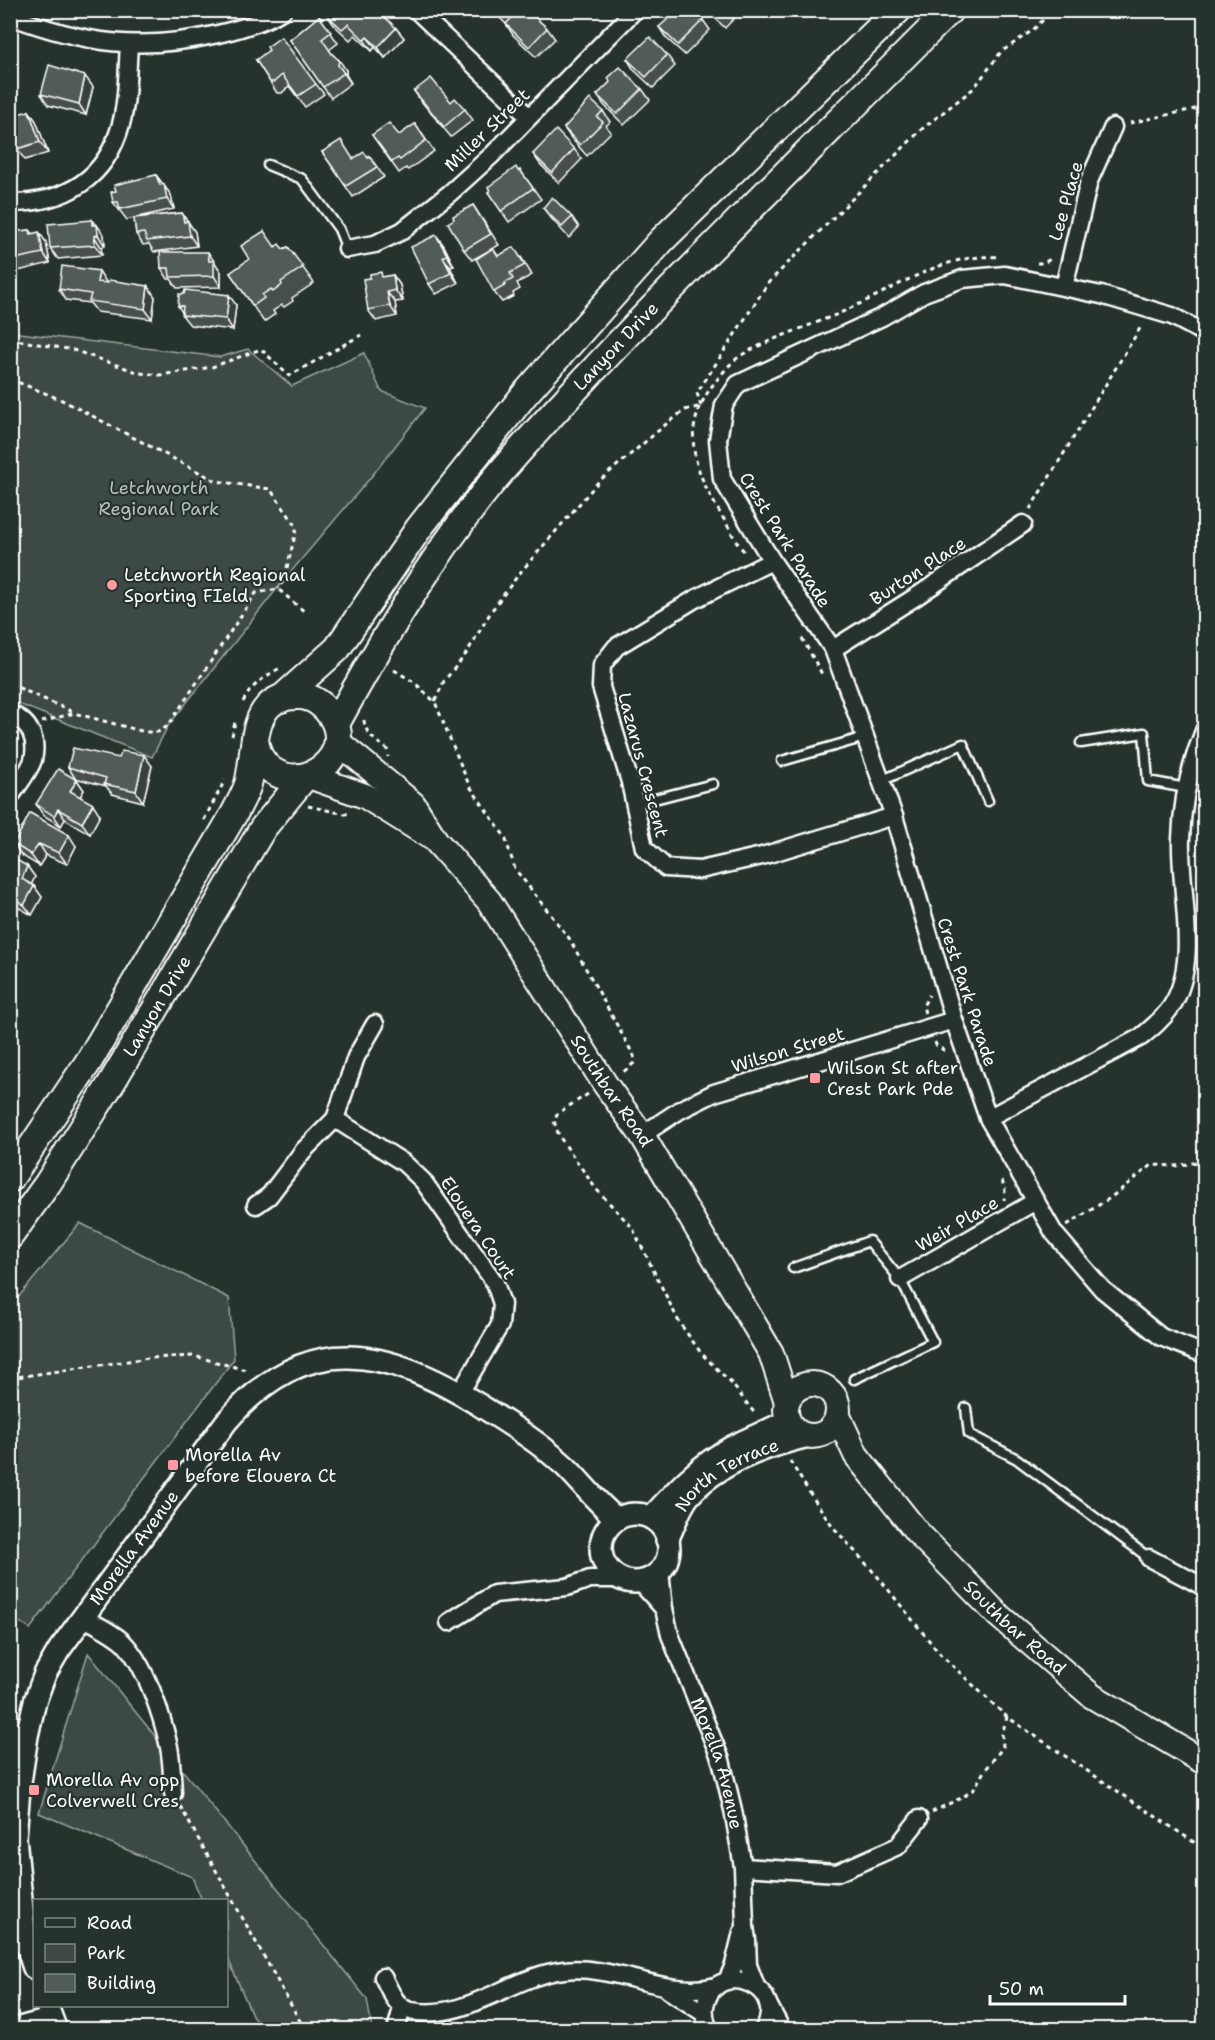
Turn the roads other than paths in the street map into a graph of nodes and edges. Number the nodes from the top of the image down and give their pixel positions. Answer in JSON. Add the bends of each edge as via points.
{"nodes":[{"id":1,"x":283,"y":10,"type":"edge"},
{"id":2,"x":416,"y":10,"type":"edge"},
{"id":3,"x":635,"y":10,"type":"edge"},
{"id":4,"x":898,"y":10,"type":"edge"},
{"id":5,"x":950,"y":10,"type":"edge"},
{"id":6,"x":10,"y":16,"type":"edge"},
{"id":7,"x":129,"y":45,"type":"junction"},
{"id":8,"x":529,"y":117,"type":"junction"},
{"id":9,"x":1113,"y":127,"type":"road end"},
{"id":10,"x":268,"y":165,"type":"dead end"},
{"id":11,"x":10,"y":203,"type":"edge"},
{"id":12,"x":347,"y":249,"type":"joint"},
{"id":13,"x":1064,"y":287,"type":"junction"},
{"id":14,"x":1204,"y":333,"type":"edge"},
{"id":15,"x":1023,"y":524,"type":"road end"},
{"id":16,"x":772,"y":561,"type":"junction"},
{"id":17,"x":833,"y":649,"type":"junction"},
{"id":18,"x":281,"y":699,"type":"junction"},
{"id":19,"x":10,"y":714,"type":"edge"},
{"id":20,"x":1204,"y":731,"type":"edge"},
{"id":21,"x":337,"y":733,"type":"junction"},
{"id":22,"x":865,"y":736,"type":"junction"},
{"id":23,"x":255,"y":740,"type":"junction"},
{"id":24,"x":1081,"y":742,"type":"dead end"},
{"id":25,"x":782,"y":761,"type":"dead end"},
{"id":26,"x":306,"y":777,"type":"junction"},
{"id":27,"x":881,"y":781,"type":"junction"},
{"id":28,"x":713,"y":784,"type":"dead end"},
{"id":29,"x":1186,"y":788,"type":"junction"},
{"id":30,"x":10,"y":797,"type":"edge"},
{"id":31,"x":988,"y":801,"type":"dead end"},
{"id":32,"x":635,"y":804,"type":"junction"},
{"id":33,"x":894,"y":816,"type":"junction"},
{"id":34,"x":436,"y":841,"type":"junction"},
{"id":35,"x":954,"y":1020,"type":"junction"},
{"id":36,"x":375,"y":1024,"type":"dead end"},
{"id":37,"x":988,"y":1118,"type":"junction"},
{"id":38,"x":335,"y":1119,"type":"junction"},
{"id":39,"x":642,"y":1135,"type":"junction"},
{"id":40,"x":10,"y":1179,"type":"edge"},
{"id":41,"x":1034,"y":1202,"type":"junction"},
{"id":42,"x":256,"y":1205,"type":"dead end"},
{"id":43,"x":10,"y":1236,"type":"edge"},
{"id":44,"x":793,"y":1268,"type":"dead end"},
{"id":45,"x":900,"y":1279,"type":"junction"},
{"id":46,"x":771,"y":1353,"type":"junction"},
{"id":47,"x":1204,"y":1354,"type":"edge"},
{"id":48,"x":854,"y":1379,"type":"dead end"},
{"id":49,"x":811,"y":1383,"type":"junction"},
{"id":50,"x":460,"y":1393,"type":"junction"},
{"id":51,"x":966,"y":1408,"type":"dead end"},
{"id":52,"x":787,"y":1411,"type":"junction"},
{"id":53,"x":823,"y":1429,"type":"junction"},
{"id":54,"x":651,"y":1518,"type":"junction"},
{"id":55,"x":612,"y":1524,"type":"junction"},
{"id":56,"x":668,"y":1540,"type":"junction"},
{"id":57,"x":1149,"y":1558,"type":"joint"},
{"id":58,"x":660,"y":1571,"type":"junction"},
{"id":59,"x":614,"y":1576,"type":"junction"},
{"id":60,"x":1204,"y":1587,"type":"edge"},
{"id":61,"x":664,"y":1608,"type":"junction"},
{"id":62,"x":82,"y":1617,"type":"junction"},
{"id":63,"x":449,"y":1622,"type":"dead end"},
{"id":64,"x":19,"y":1733,"type":"edge"},
{"id":65,"x":1204,"y":1762,"type":"edge"},
{"id":66,"x":173,"y":1793,"type":"road end"},
{"id":67,"x":919,"y":1819,"type":"road end"},
{"id":68,"x":743,"y":1866,"type":"junction"},
{"id":69,"x":745,"y":1926,"type":"junction"},
{"id":70,"x":33,"y":1965,"type":"edge"},
{"id":71,"x":383,"y":1977,"type":"dead end"},
{"id":72,"x":722,"y":1984,"type":"junction"},
{"id":73,"x":756,"y":1986,"type":"junction"},
{"id":74,"x":664,"y":1987,"type":"junction"},
{"id":75,"x":768,"y":2003,"type":"junction"},
{"id":76,"x":402,"y":2008,"type":"junction"},
{"id":77,"x":51,"y":2017,"type":"edge"},
{"id":78,"x":707,"y":2022,"type":"edge"},
{"id":79,"x":10,"y":2028,"type":"edge"},
{"id":80,"x":396,"y":2030,"type":"edge"},
{"id":81,"x":763,"y":2030,"type":"edge"},
{"id":82,"x":782,"y":2030,"type":"edge"}],
"edges":[{"from":1,"to":7,"type":"street","via":[[236,30],[188,41]]},
{"from":2,"to":8,"type":"street"},
{"from":3,"to":8,"type":"street","name":"Miller Street"},
{"from":4,"to":18,"type":"main road","name":"Lanyon Drive","via":[[662,240],[525,394],[419,528],[337,649]]},
{"from":5,"to":21,"type":"main road","name":"Lanyon Drive","via":[[689,269],[543,423],[490,485],[394,620]]},
{"from":6,"to":7,"type":"street","via":[[42,28]]},
{"from":7,"to":11,"type":"street","via":[[122,122],[103,162],[62,195],[38,202]]},
{"from":8,"to":12,"type":"street","name":"Miller Street","via":[[450,193],[402,231],[375,244]]},
{"from":9,"to":13,"type":"street","name":"Lee Place","via":[[1089,181]]},
{"from":10,"to":12,"type":"lane","via":[[302,179],[339,229]]},
{"from":13,"to":14,"type":"street","name":"Crest Park Parade","via":[[1150,309],[1189,323]]},
{"from":13,"to":16,"type":"street","name":"Crest Park Parade","via":[[1005,275],[962,279],[924,293],[882,317],[738,384],[724,405],[718,440],[722,479]]},
{"from":15,"to":17,"type":"street","name":"Burton Place"},
{"from":16,"to":17,"type":"street","name":"Crest Park Parade"},
{"from":16,"to":32,"type":"street","name":"Lazarus Crescent","via":[[695,599],[616,647],[602,665],[602,687]]},
{"from":17,"to":22,"type":"street","name":"Crest Park Parade"},
{"from":18,"to":21,"type":"main road","via":[[314,699],[327,709]]},
{"from":18,"to":23,"type":"main road","via":[[266,709],[256,726]]},
{"from":19,"to":30,"type":"street","via":[[30,727],[34,742],[32,761]]},
{"from":20,"to":29,"type":"street"},
{"from":21,"to":26,"type":"main road","via":[[333,757],[322,770]]},
{"from":21,"to":34,"type":"main road","name":"Southbar Road","via":[[413,804]]},
{"from":22,"to":25,"type":"lane"},
{"from":22,"to":27,"type":"street","name":"Crest Park Parade"},
{"from":23,"to":26,"type":"main road","via":[[270,769],[284,776]]},
{"from":23,"to":40,"type":"main road","name":"Lanyon Drive","via":[[248,784],[234,814],[89,1061]]},
{"from":24,"to":29,"type":"lane","via":[[1144,733],[1148,781]]},
{"from":26,"to":34,"type":"main road","name":"Southbar Road","via":[[365,796]]},
{"from":26,"to":43,"type":"main road","name":"Lanyon Drive","via":[[263,828],[111,1082]]},
{"from":27,"to":31,"type":"lane","via":[[963,744]]},
{"from":27,"to":33,"type":"street","name":"Crest Park Parade"},
{"from":28,"to":32,"type":"lane"},
{"from":29,"to":37,"type":"street","via":[[1180,840],[1186,951],[1180,987],[1171,1007],[1141,1036]]},
{"from":32,"to":33,"type":"street","name":"Lazarus Crescent","via":[[644,848],[666,867],[700,870],[762,856]]},
{"from":33,"to":35,"type":"street","name":"Crest Park Parade"},
{"from":34,"to":39,"type":"main road","name":"Southbar Road","via":[[489,901],[605,1084]]},
{"from":35,"to":37,"type":"street","name":"Crest Park Parade"},
{"from":35,"to":39,"type":"street","name":"Wilson Street","via":[[714,1093]]},
{"from":36,"to":38,"type":"street","via":[[356,1057]]},
{"from":37,"to":41,"type":"street","name":"Crest Park Parade"},
{"from":38,"to":42,"type":"street","via":[[303,1151],[269,1196]]},
{"from":38,"to":50,"type":"street","name":"Elouera Court","via":[[404,1163],[423,1181],[495,1283],[502,1304],[500,1325]]},
{"from":39,"to":46,"type":"main road","name":"Southbar Road"},
{"from":41,"to":45,"type":"street","name":"Weir Place"},
{"from":41,"to":47,"type":"street","name":"Crest Park Parade","via":[[1054,1233],[1102,1289],[1161,1337]]},
{"from":44,"to":45,"type":"lane","via":[[869,1240]]},
{"from":45,"to":48,"type":"lane","via":[[933,1342]]},
{"from":46,"to":49,"type":"main road","name":"Southbar Road"},
{"from":46,"to":52,"type":"main road","name":"Southbar Road"},
{"from":49,"to":52,"type":"main road","via":[[792,1392]]},
{"from":49,"to":53,"type":"main road","via":[[833,1393],[838,1404]]},
{"from":50,"to":55,"type":"street","name":"Morella Avenue","via":[[527,1434],[566,1468]]},
{"from":50,"to":62,"type":"street","name":"Morella Avenue","via":[[406,1367],[364,1358],[327,1359],[301,1365],[261,1387],[226,1422]]},
{"from":51,"to":57,"type":"lane","via":[[969,1434],[1017,1459]]},
{"from":52,"to":53,"type":"main road","via":[[796,1431]]},
{"from":52,"to":54,"type":"street","name":"North Terrace","via":[[705,1465],[679,1486]]},
{"from":53,"to":56,"type":"street","name":"North Terrace","via":[[778,1443],[712,1474],[687,1498]]},
{"from":53,"to":65,"type":"main road","name":"Southbar Road","via":[[856,1455],[917,1532],[999,1616],[1092,1696]]},
{"from":54,"to":55,"type":"street","via":[[626,1515]]},
{"from":54,"to":56,"type":"street"},
{"from":55,"to":59,"type":"street","via":[[600,1547]]},
{"from":56,"to":58,"type":"street","via":[[666,1562]]},
{"from":57,"to":60,"type":"street"},
{"from":58,"to":59,"type":"street","via":[[651,1578]]},
{"from":58,"to":61,"type":"street","name":"Morella Avenue"},
{"from":59,"to":61,"type":"street","name":"Morella Avenue"},
{"from":59,"to":63,"type":"street","via":[[567,1587],[494,1594]]},
{"from":61,"to":68,"type":"street","name":"Morella Avenue","via":[[670,1635],[721,1760]]},
{"from":62,"to":64,"type":"street","name":"Morella Avenue","via":[[45,1674]]},
{"from":62,"to":66,"type":"street","via":[[106,1629],[138,1662],[169,1747]]},
{"from":64,"to":70,"type":"street","name":"Morella Avenue","via":[[15,1837],[25,1940]]},
{"from":67,"to":68,"type":"street","via":[[898,1846],[837,1872]]},
{"from":68,"to":69,"type":"street","name":"Morella Avenue"},
{"from":69,"to":72,"type":"street","name":"Morella Avenue","via":[[734,1965]]},
{"from":69,"to":73,"type":"street","name":"Morella Avenue","via":[[748,1965]]},
{"from":71,"to":76,"type":"street"},
{"from":72,"to":73,"type":"street","via":[[747,1981]]},
{"from":72,"to":74,"type":"street","via":[[692,1990]]},
{"from":72,"to":78,"type":"street","name":"Morella Avenue","via":[[705,2004]]},
{"from":73,"to":75,"type":"street","name":"Morella Avenue"},
{"from":74,"to":76,"type":"street","via":[[608,1973],[571,1969],[539,1974],[464,2007],[425,2012]]},
{"from":74,"to":78,"type":"street"},
{"from":75,"to":81,"type":"street"},
{"from":75,"to":82,"type":"street","name":"Morella Avenue"},
{"from":76,"to":80,"type":"street"},
{"from":77,"to":79,"type":"street"}]}
